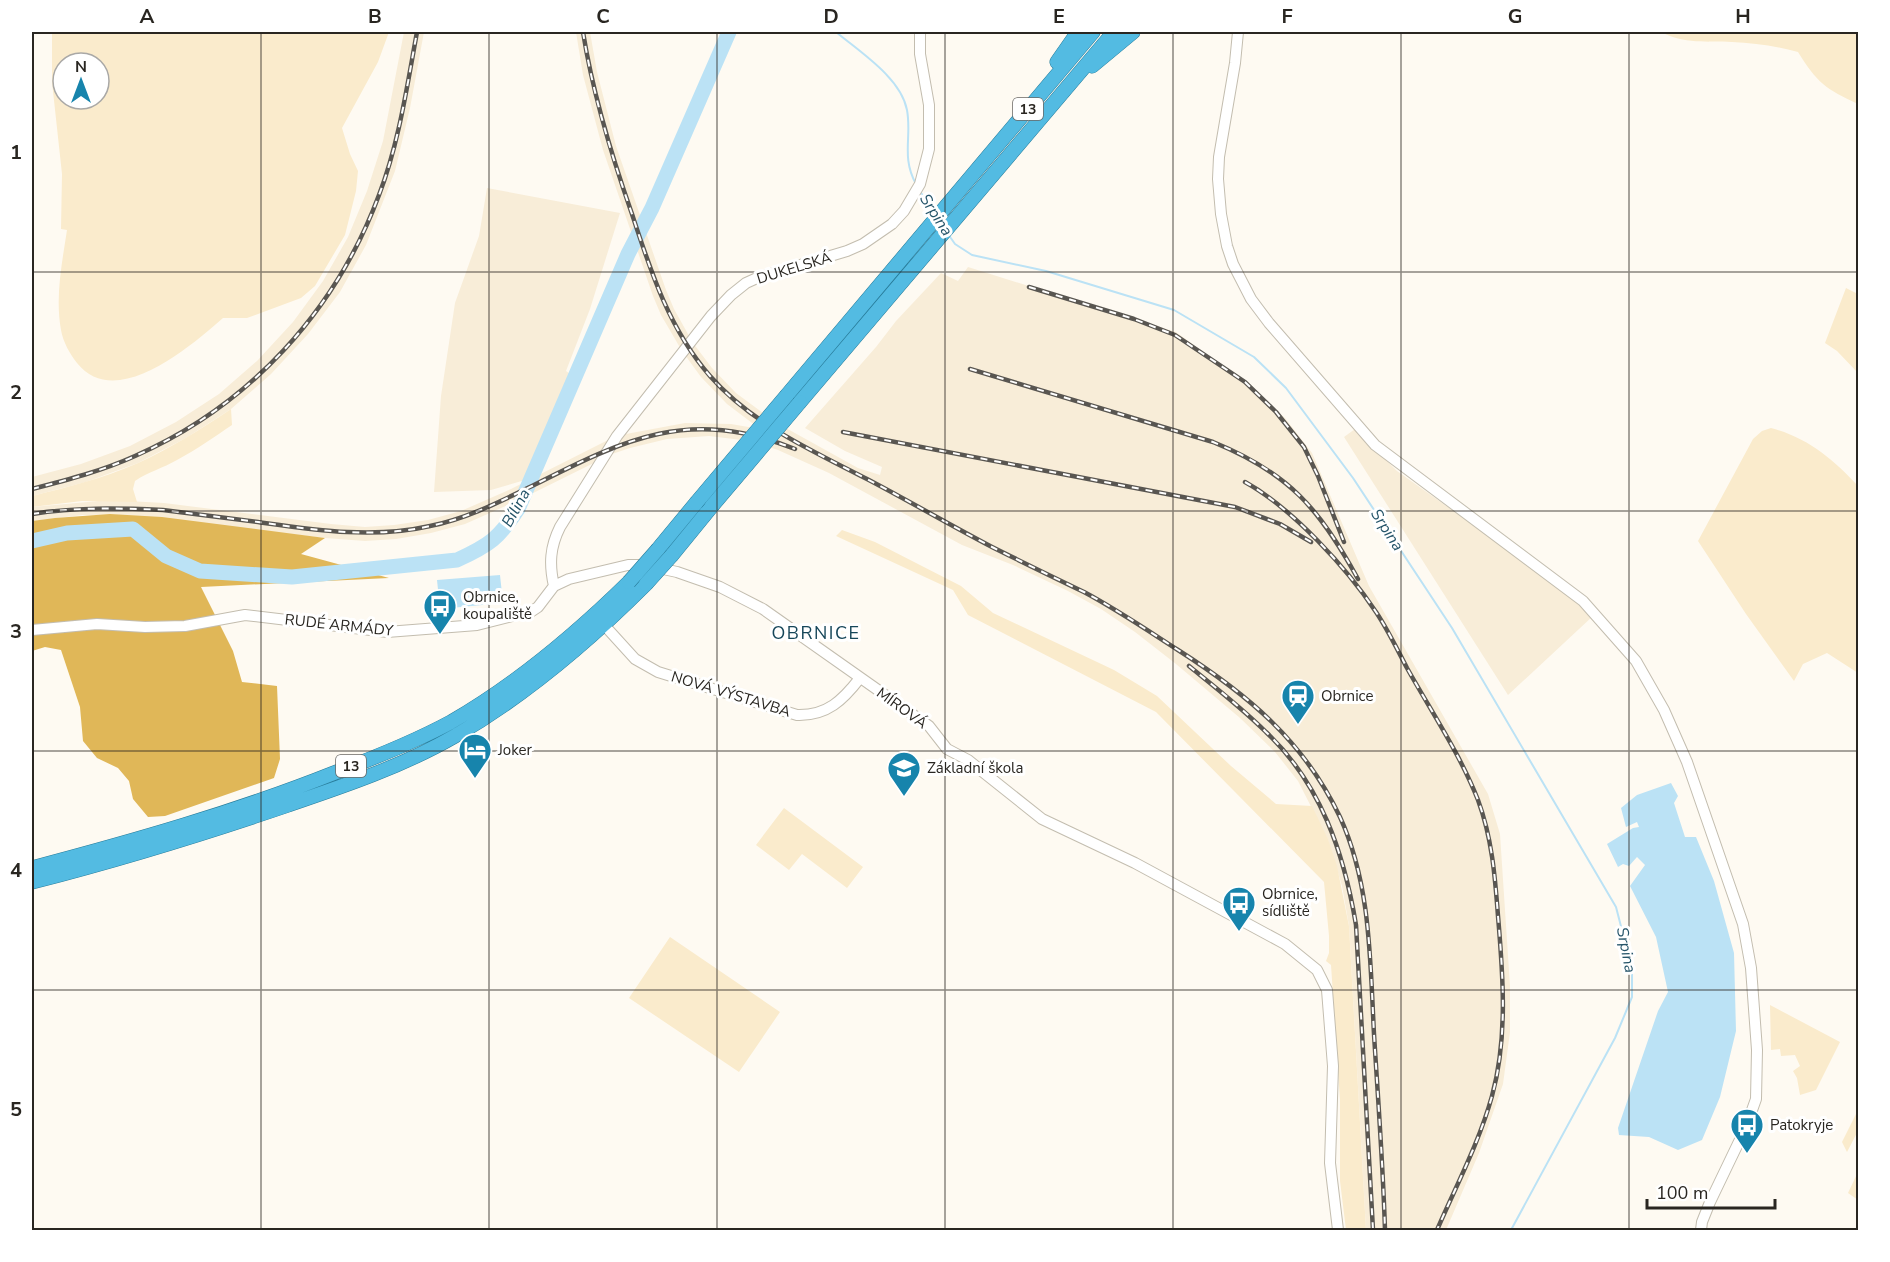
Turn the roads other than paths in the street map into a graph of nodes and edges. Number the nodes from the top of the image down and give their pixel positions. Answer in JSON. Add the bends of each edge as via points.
{"nodes":[{"id":1,"x":920,"y":32,"type":"edge"},
{"id":2,"x":1078,"y":32,"type":"edge"},
{"id":3,"x":1093,"y":32,"type":"edge"},
{"id":4,"x":1114,"y":32,"type":"edge"},
{"id":5,"x":1133,"y":32,"type":"edge"},
{"id":6,"x":1238,"y":32,"type":"edge"},
{"id":7,"x":1078,"y":75,"type":"junction"},
{"id":8,"x":1011,"y":128,"type":"junction"},
{"id":9,"x":555,"y":586,"type":"junction"},
{"id":10,"x":605,"y":626,"type":"junction"},
{"id":11,"x":32,"y":630,"type":"edge"},
{"id":12,"x":860,"y":678,"type":"junction"},
{"id":13,"x":32,"y":868,"type":"edge"},
{"id":14,"x":32,"y":882,"type":"edge"},
{"id":15,"x":1338,"y":1230,"type":"edge"},
{"id":16,"x":1701,"y":1230,"type":"edge"}],
"edges":[{"from":1,"to":9,"type":"street","name":"DUKELSKÁ","via":[[930,117],[928,149],[924,172],[904,211],[862,244],[746,283],[721,305],[617,436],[560,527],[550,560]]},
{"from":2,"to":8,"type":"highway"},
{"from":3,"to":8,"type":"highway","number":"13"},
{"from":4,"to":7,"type":"highway","number":"13"},
{"from":5,"to":7,"type":"highway"},
{"from":6,"to":16,"type":"street","via":[[1218,179],[1227,246],[1251,299],[1375,445],[1583,601],[1636,661],[1687,762],[1743,924],[1751,968],[1757,1050],[1756,1099]]},
{"from":7,"to":10,"type":"highway","number":"13","bridge":true,"via":[[672,555]]},
{"from":8,"to":13,"type":"highway","number":"13","bridge":true,"via":[[629,582],[534,666],[470,710],[416,739],[312,782]]},
{"from":9,"to":11,"type":"street","name":"RUDÉ ARMÁDY","via":[[532,611],[477,625],[387,632],[245,615],[185,626],[98,624]]},
{"from":9,"to":12,"type":"street","name":"MÍROVÁ","via":[[628,565],[677,572],[720,587],[763,609]]},
{"from":10,"to":12,"type":"street","name":"NOVÁ VÝSTAVBA","via":[[635,659],[658,672],[797,715],[817,714],[838,704]]},
{"from":10,"to":14,"type":"highway","number":"13","via":[[500,708],[417,754],[250,818]]},
{"from":12,"to":15,"type":"street","name":"MÍROVÁ","via":[[929,726],[947,749],[968,760],[1042,819],[1135,863],[1285,944],[1317,970],[1327,990],[1333,1066],[1330,1162]]}]}
